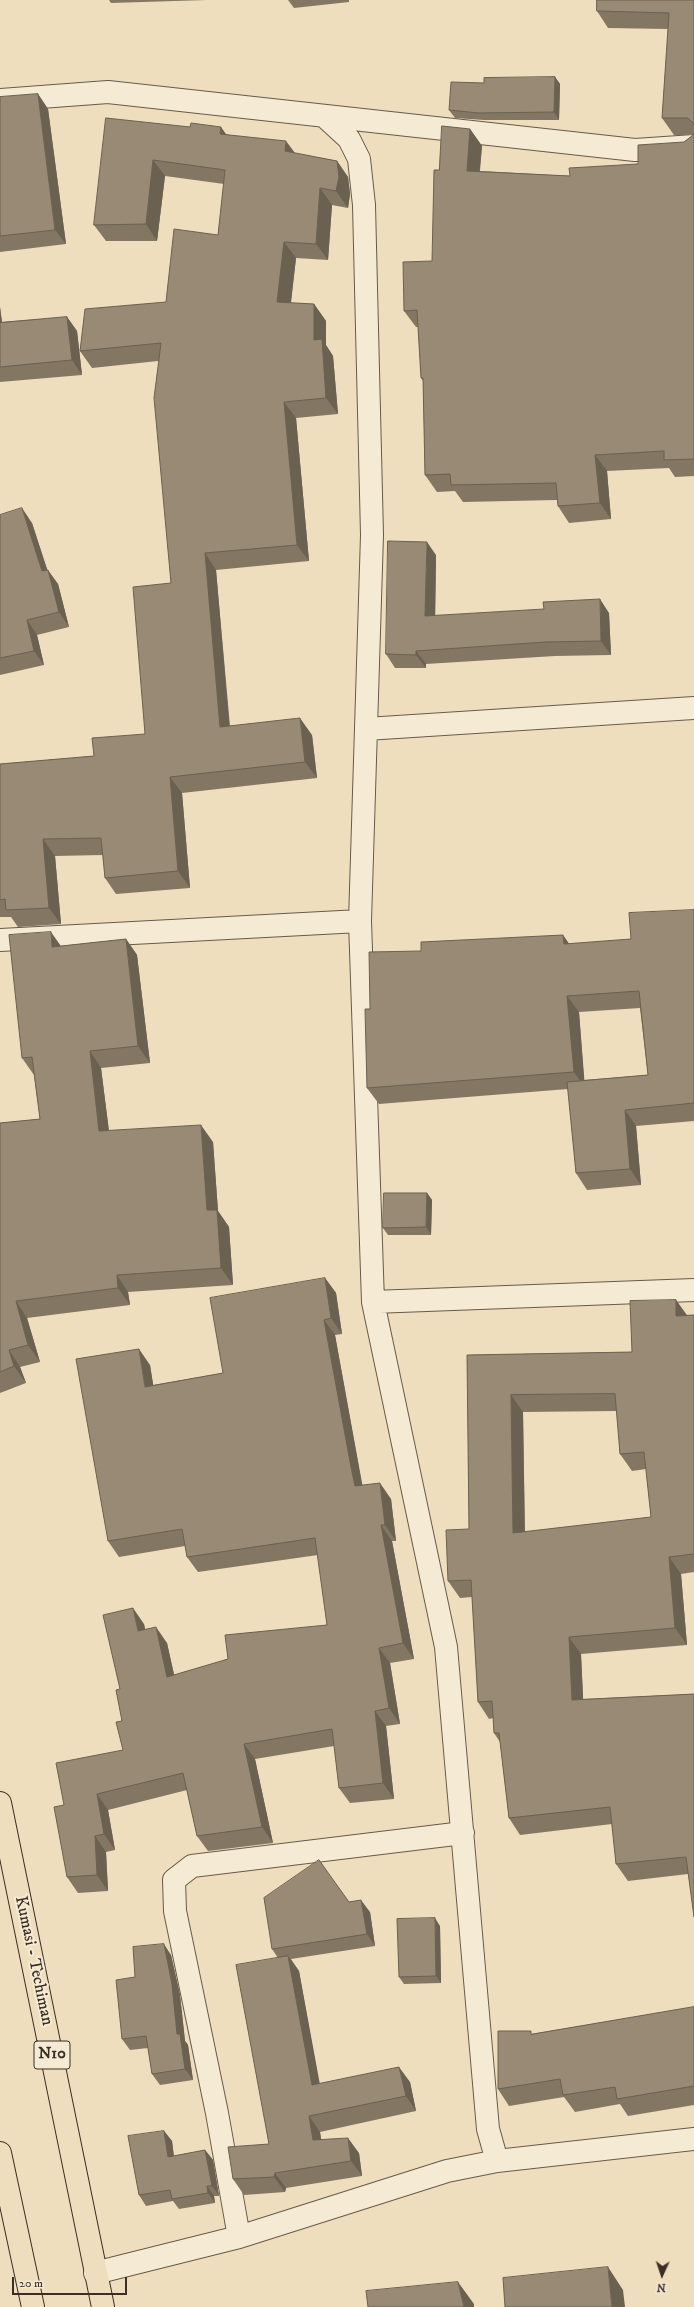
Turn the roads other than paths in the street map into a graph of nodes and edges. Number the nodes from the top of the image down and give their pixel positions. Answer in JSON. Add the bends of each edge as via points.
{"nodes":[{"id":1,"x":0,"y":100,"type":"edge"},
{"id":2,"x":324,"y":116,"type":"junction"},
{"id":3,"x":694,"y":146,"type":"edge"},
{"id":4,"x":694,"y":708,"type":"edge"},
{"id":5,"x":366,"y":729,"type":"junction"},
{"id":6,"x":360,"y":921,"type":"junction"},
{"id":7,"x":0,"y":940,"type":"edge"},
{"id":8,"x":694,"y":1290,"type":"edge"},
{"id":9,"x":373,"y":1302,"type":"junction"},
{"id":10,"x":0,"y":1803,"type":"edge"},
{"id":11,"x":463,"y":1833,"type":"junction"},
{"id":12,"x":694,"y":2139,"type":"edge"},
{"id":13,"x":0,"y":2153,"type":"edge"},
{"id":14,"x":497,"y":2161,"type":"junction"},
{"id":15,"x":240,"y":2237,"type":"junction"},
{"id":16,"x":95,"y":2273,"type":"junction"},
{"id":17,"x":33,"y":2307,"type":"edge"},
{"id":18,"x":103,"y":2307,"type":"edge"}],
"edges":[{"from":1,"to":2,"type":"street","via":[[108,92]]},
{"from":2,"to":3,"type":"street","via":[[636,150]]},
{"from":2,"to":5,"type":"street","via":[[349,139],[359,159],[364,205],[372,535]]},
{"from":4,"to":5,"type":"street"},
{"from":5,"to":6,"type":"street"},
{"from":6,"to":7,"type":"street"},
{"from":6,"to":9,"type":"street"},
{"from":8,"to":9,"type":"street"},
{"from":9,"to":11,"type":"street","via":[[446,1647]]},
{"from":10,"to":16,"type":"highway","name":"Kumasi - Techiman","number":"N10"},
{"from":11,"to":14,"type":"street","via":[[488,2129]]},
{"from":11,"to":15,"type":"street","via":[[192,1866],[174,1880],[175,1911]]},
{"from":12,"to":14,"type":"street"},
{"from":13,"to":17,"type":"highway"},
{"from":14,"to":15,"type":"street","via":[[447,2171]]},
{"from":15,"to":16,"type":"street"},
{"from":16,"to":18,"type":"highway","name":"Kumasi - Techiman","number":"N10"}]}
